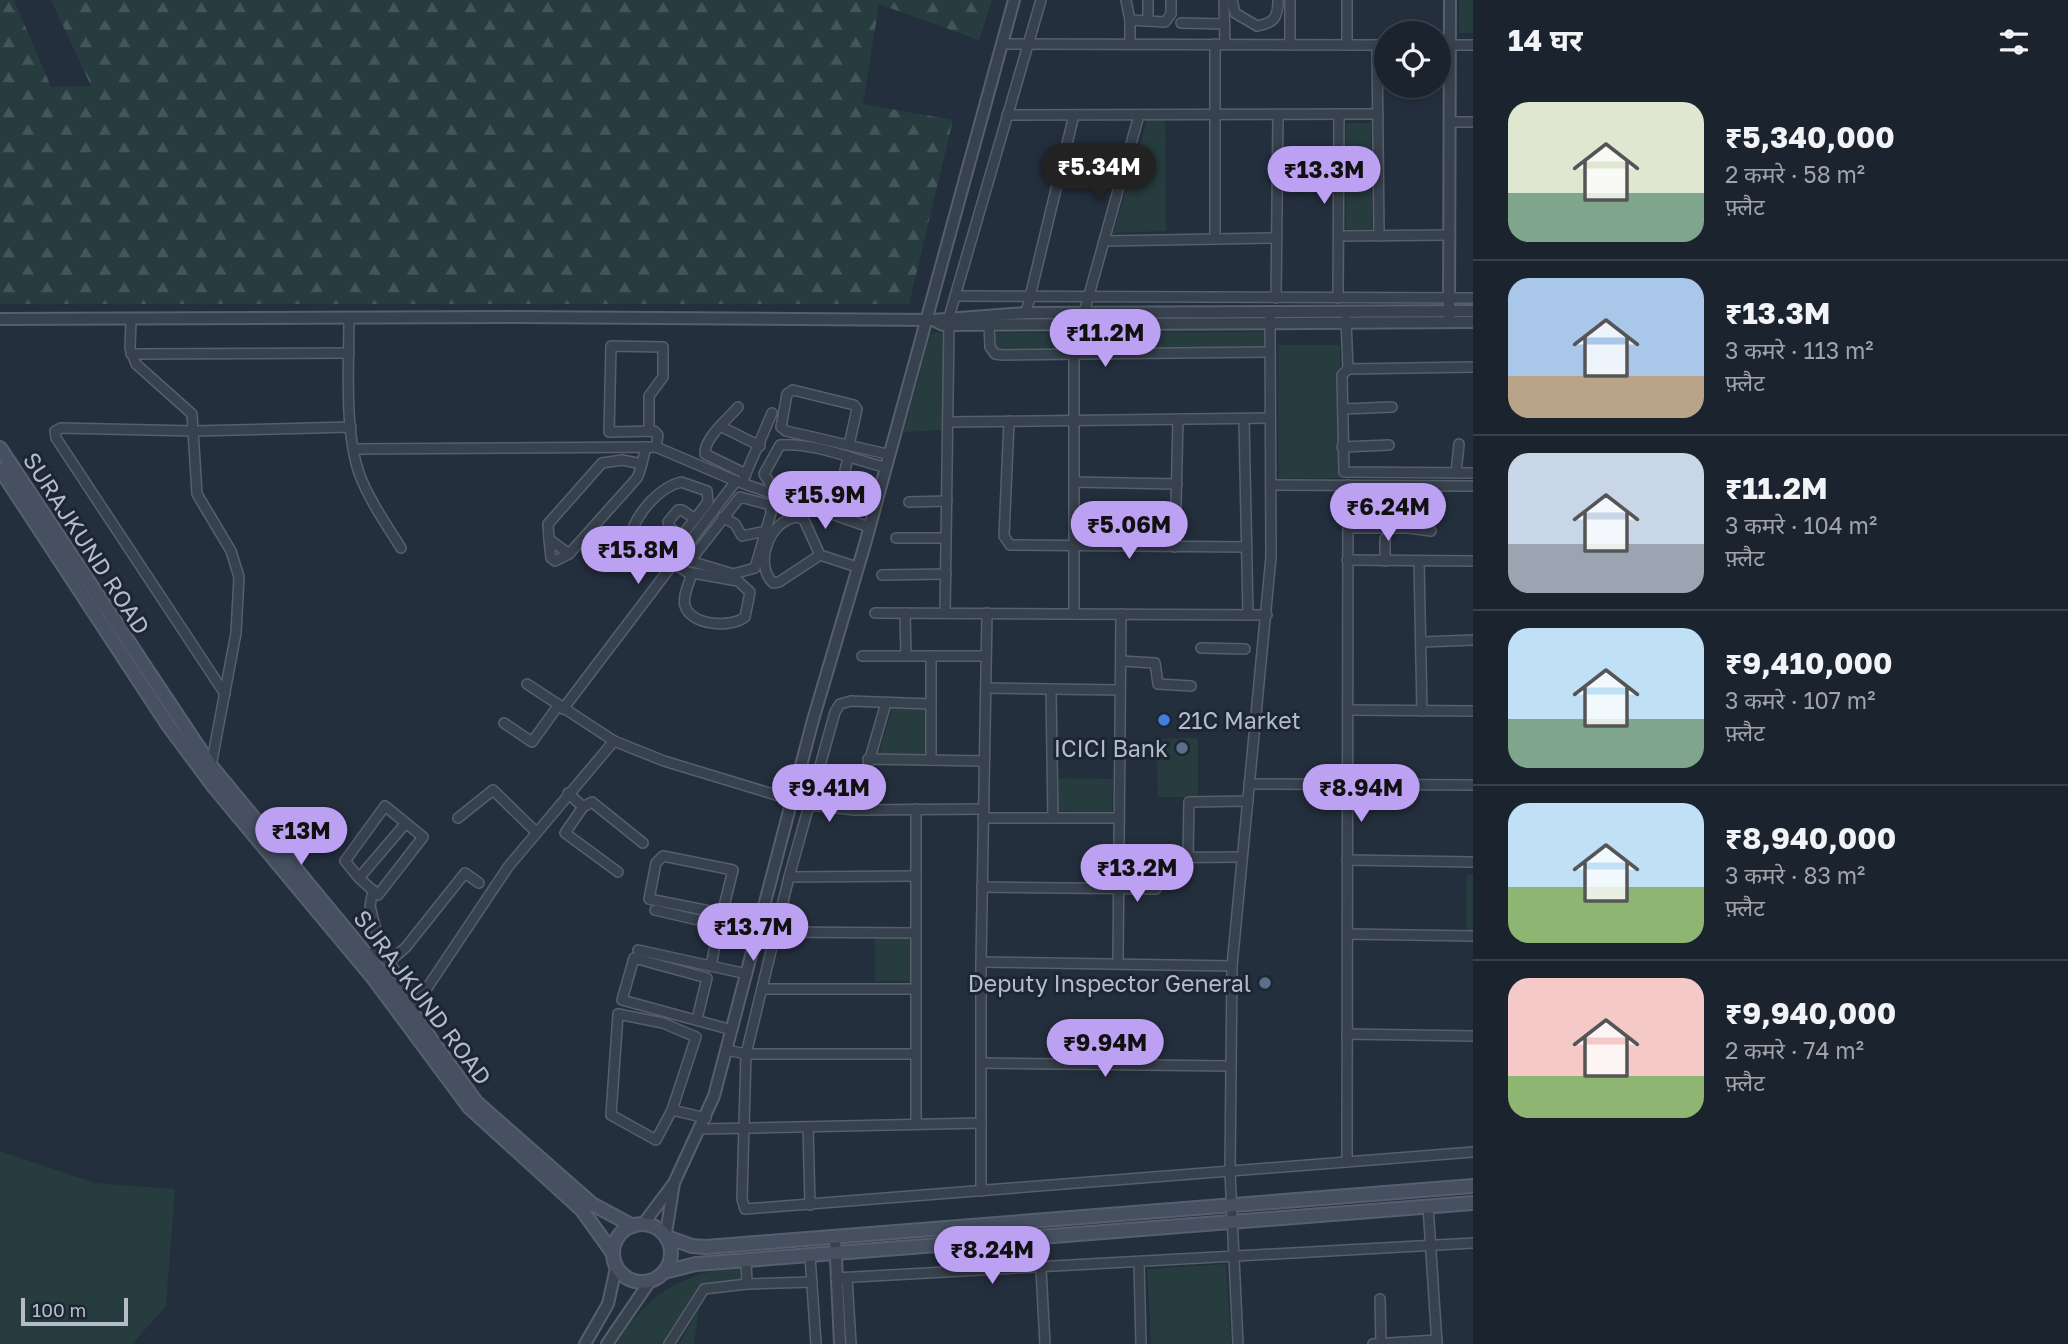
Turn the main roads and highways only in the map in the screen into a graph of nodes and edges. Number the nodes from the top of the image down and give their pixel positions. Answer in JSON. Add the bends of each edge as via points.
{"nodes":[{"id":1,"x":0,"y":448,"type":"edge"},
{"id":2,"x":0,"y":468,"type":"edge"},
{"id":3,"x":1473,"y":1186,"type":"edge"},
{"id":4,"x":1473,"y":1203,"type":"edge"},
{"id":5,"x":638,"y":1224,"type":"junction"},
{"id":6,"x":666,"y":1235,"type":"junction"},
{"id":7,"x":612,"y":1252,"type":"junction"},
{"id":8,"x":664,"y":1272,"type":"junction"}],
"edges":[{"from":1,"to":5,"type":"main road","name":"SURAJKUND ROAD","via":[[211,766],[372,953],[482,1108],[592,1204]]},
{"from":2,"to":7,"type":"main road","name":"SURAJKUND ROAD","via":[[168,725],[214,787],[374,979],[469,1107],[582,1210]]},
{"from":3,"to":6,"type":"main road","via":[[706,1247]]},
{"from":4,"to":8,"type":"main road","via":[[696,1264]]},
{"from":5,"to":6,"type":"main road"},
{"from":5,"to":7,"type":"main road","via":[[620,1235]]},
{"from":6,"to":8,"type":"main road","via":[[670,1258]]},
{"from":7,"to":8,"type":"main road","via":[[616,1268],[625,1278],[650,1281]]}]}
